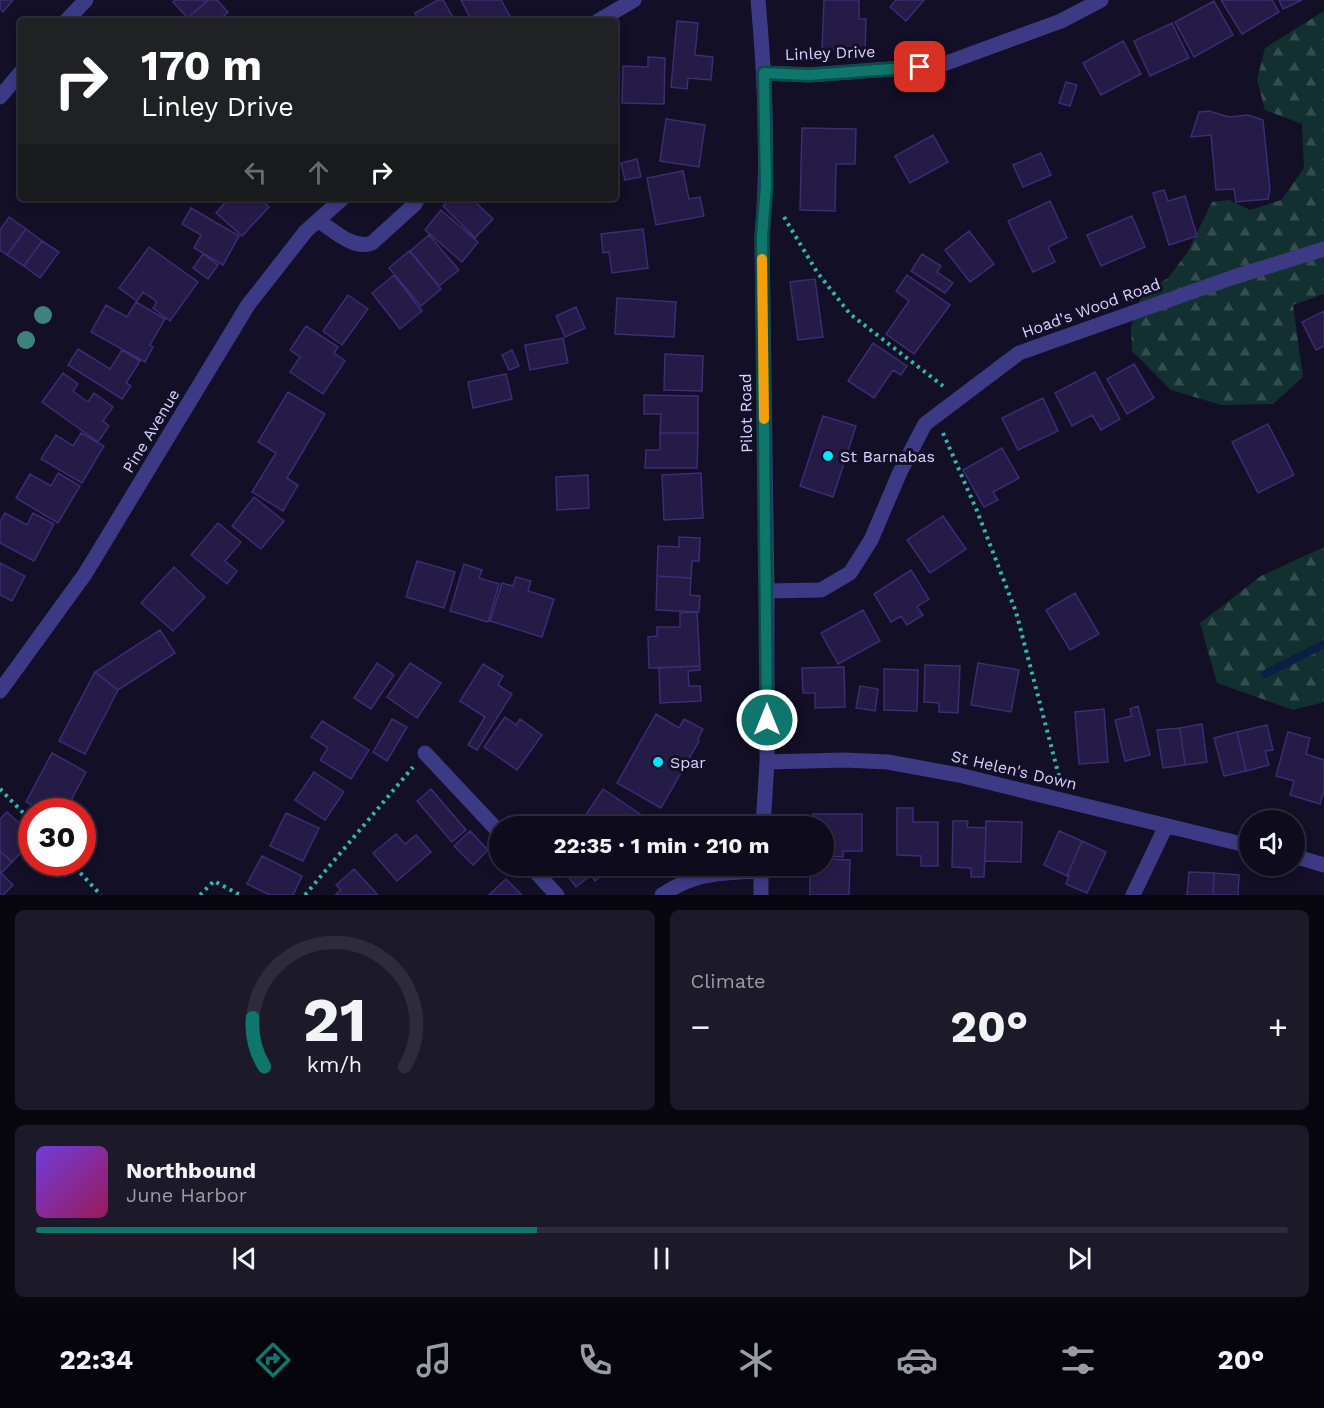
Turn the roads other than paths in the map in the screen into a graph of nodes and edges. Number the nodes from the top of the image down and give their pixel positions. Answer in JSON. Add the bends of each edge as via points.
{"nodes":[{"id":1,"x":86,"y":0,"type":"edge"},
{"id":2,"x":634,"y":0,"type":"edge"},
{"id":3,"x":758,"y":0,"type":"edge"},
{"id":4,"x":1101,"y":0,"type":"edge"},
{"id":5,"x":69,"y":18,"type":"edge"},
{"id":6,"x":603,"y":18,"type":"edge"},
{"id":7,"x":764,"y":73,"type":"junction"},
{"id":8,"x":18,"y":76,"type":"edge"},
{"id":9,"x":0,"y":97,"type":"edge"},
{"id":10,"x":340,"y":201,"type":"edge"},
{"id":11,"x":416,"y":201,"type":"edge"},
{"id":12,"x":319,"y":221,"type":"junction"},
{"id":13,"x":1324,"y":249,"type":"edge"},
{"id":14,"x":767,"y":591,"type":"junction"},
{"id":15,"x":0,"y":691,"type":"edge"},
{"id":16,"x":425,"y":753,"type":"road end"},
{"id":17,"x":767,"y":762,"type":"junction"},
{"id":18,"x":764,"y":816,"type":"edge"},
{"id":19,"x":489,"y":821,"type":"edge"},
{"id":20,"x":1166,"y":826,"type":"junction"},
{"id":21,"x":1239,"y":843,"type":"edge"},
{"id":22,"x":1305,"y":859,"type":"edge"},
{"id":23,"x":1324,"y":864,"type":"edge"},
{"id":24,"x":539,"y":876,"type":"edge"},
{"id":25,"x":704,"y":876,"type":"edge"},
{"id":26,"x":760,"y":876,"type":"edge"},
{"id":27,"x":557,"y":895,"type":"edge"},
{"id":28,"x":662,"y":895,"type":"edge"},
{"id":29,"x":761,"y":895,"type":"edge"},
{"id":30,"x":1133,"y":895,"type":"edge"}],
"edges":[{"from":1,"to":5,"type":"street"},
{"from":2,"to":6,"type":"street"},
{"from":3,"to":7,"type":"street","name":"Pilot Road"},
{"from":4,"to":7,"type":"street","name":"Linley Drive","via":[[1061,21],[941,65],[809,75]]},
{"from":7,"to":14,"type":"street","name":"Pilot Road"},
{"from":8,"to":9,"type":"street"},
{"from":10,"to":12,"type":"street","name":"Pine Avenue"},
{"from":11,"to":12,"type":"street","via":[[364,246]]},
{"from":12,"to":15,"type":"street","name":"Pine Avenue","via":[[306,231],[248,305],[86,574]]},
{"from":13,"to":14,"type":"street","name":"Hoad's Wood Road","via":[[1019,352],[925,424],[871,540],[850,573],[821,590]]},
{"from":14,"to":17,"type":"street","name":"Pilot Road"},
{"from":16,"to":19,"type":"street"},
{"from":17,"to":18,"type":"street","name":"Pilot Road"},
{"from":17,"to":20,"type":"street","name":"St Helen's Down","via":[[888,762],[960,775]]},
{"from":20,"to":21,"type":"street","name":"St Helen's Down"},
{"from":20,"to":30,"type":"street"},
{"from":22,"to":23,"type":"street"},
{"from":24,"to":27,"type":"street"},
{"from":25,"to":28,"type":"street"},
{"from":26,"to":29,"type":"street"}]}
